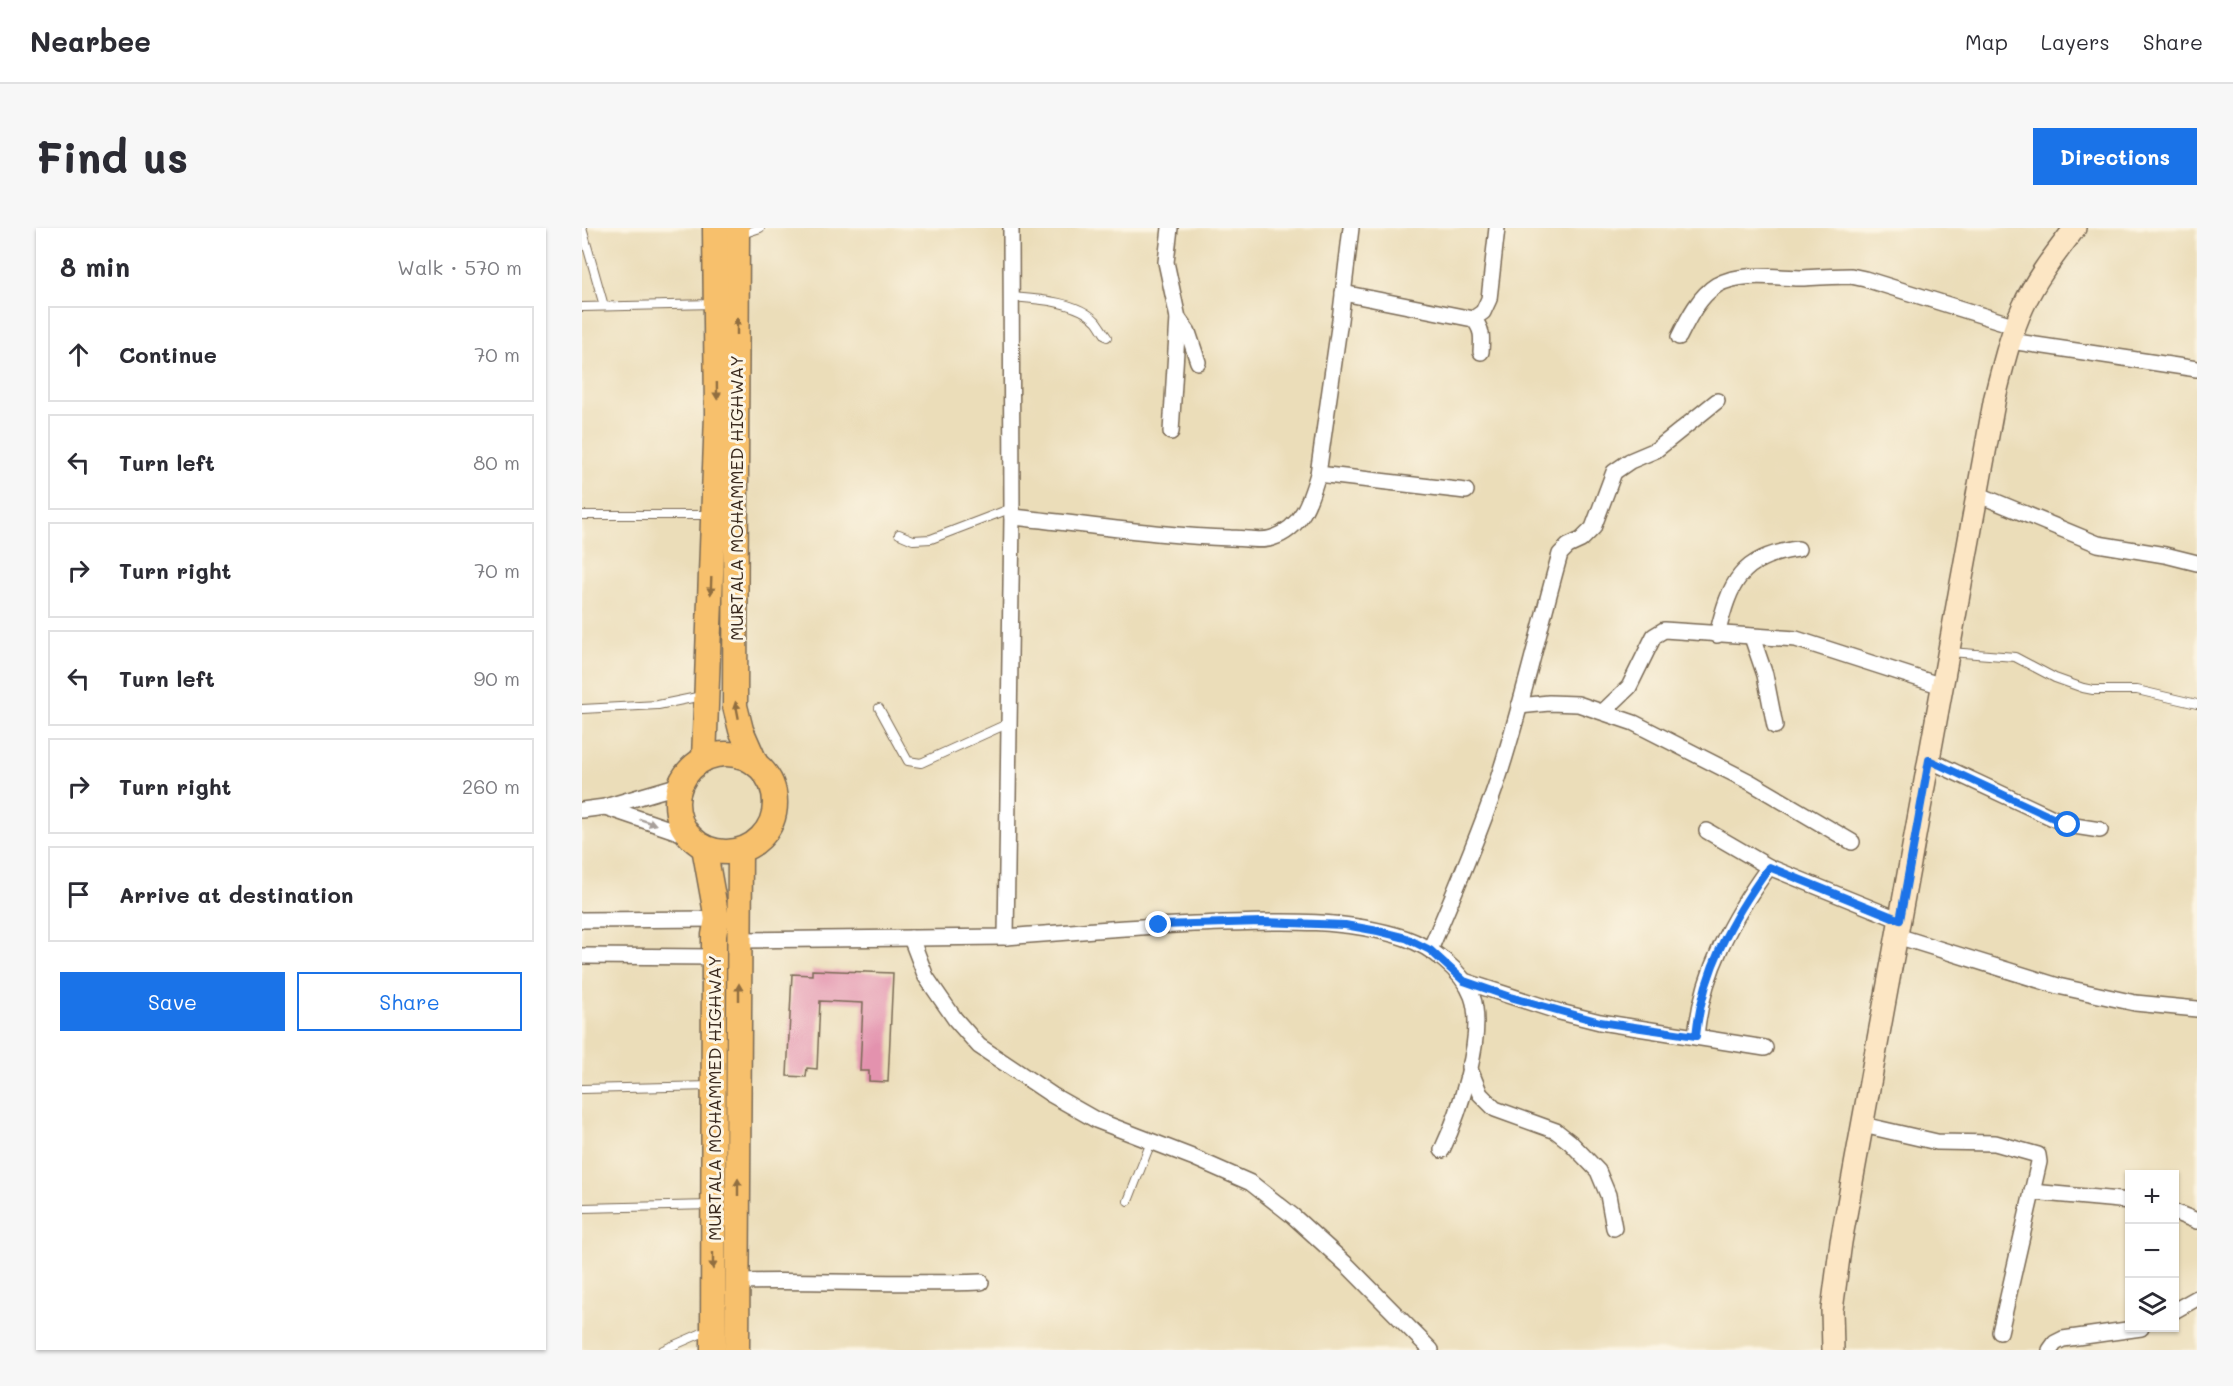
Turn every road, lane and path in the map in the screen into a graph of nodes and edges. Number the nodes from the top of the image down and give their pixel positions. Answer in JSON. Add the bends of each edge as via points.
{"nodes":[{"id":1,"x":582,"y":228,"type":"edge"},
{"id":2,"x":1011,"y":228,"type":"edge"},
{"id":3,"x":1170,"y":228,"type":"edge"},
{"id":4,"x":1351,"y":228,"type":"edge"},
{"id":5,"x":1497,"y":228,"type":"edge"},
{"id":6,"x":2075,"y":228,"type":"edge"},
{"id":7,"x":737,"y":230,"type":"edge"},
{"id":8,"x":1343,"y":293,"type":"junction"},
{"id":9,"x":1011,"y":297,"type":"junction"},
{"id":10,"x":716,"y":303,"type":"junction"},
{"id":11,"x":604,"y":306,"type":"junction"},
{"id":12,"x":582,"y":307,"type":"edge"},
{"id":13,"x":1178,"y":318,"type":"junction"},
{"id":14,"x":1473,"y":319,"type":"junction"},
{"id":15,"x":2013,"y":334,"type":"junction"},
{"id":16,"x":1107,"y":337,"type":"dead end"},
{"id":17,"x":1679,"y":337,"type":"dead end"},
{"id":18,"x":1481,"y":352,"type":"dead end"},
{"id":19,"x":1198,"y":362,"type":"dead end"},
{"id":20,"x":2197,"y":369,"type":"edge"},
{"id":21,"x":1717,"y":401,"type":"dead end"},
{"id":22,"x":1171,"y":432,"type":"dead end"},
{"id":23,"x":1318,"y":474,"type":"junction"},
{"id":24,"x":1466,"y":491,"type":"dead end"},
{"id":25,"x":1977,"y":494,"type":"junction"},
{"id":26,"x":1012,"y":513,"type":"junction"},
{"id":27,"x":582,"y":515,"type":"edge"},
{"id":28,"x":713,"y":515,"type":"junction"},
{"id":29,"x":899,"y":534,"type":"dead end"},
{"id":30,"x":1798,"y":549,"type":"dead end"},
{"id":31,"x":2197,"y":563,"type":"edge"},
{"id":32,"x":1718,"y":635,"type":"junction"},
{"id":33,"x":1752,"y":637,"type":"junction"},
{"id":34,"x":1948,"y":652,"type":"junction"},
{"id":35,"x":1942,"y":686,"type":"junction"},
{"id":36,"x":707,"y":695,"type":"junction"},
{"id":37,"x":2197,"y":704,"type":"edge"},
{"id":38,"x":1519,"y":706,"type":"junction"},
{"id":39,"x":879,"y":708,"type":"dead end"},
{"id":40,"x":582,"y":710,"type":"edge"},
{"id":41,"x":1604,"y":711,"type":"junction"},
{"id":42,"x":1009,"y":723,"type":"junction"},
{"id":43,"x":1775,"y":726,"type":"dead end"},
{"id":44,"x":704,"y":759,"type":"junction"},
{"id":45,"x":1929,"y":760,"type":"junction"},
{"id":46,"x":756,"y":764,"type":"junction"},
{"id":47,"x":680,"y":785,"type":"junction"},
{"id":48,"x":605,"y":807,"type":"junction"},
{"id":49,"x":582,"y":810,"type":"edge"},
{"id":50,"x":2100,"y":830,"type":"dead end"},
{"id":51,"x":1707,"y":831,"type":"dead end"},
{"id":52,"x":697,"y":842,"type":"junction"},
{"id":53,"x":1852,"y":842,"type":"dead end"},
{"id":54,"x":740,"y":850,"type":"junction"},
{"id":55,"x":1769,"y":867,"type":"junction"},
{"id":56,"x":717,"y":919,"type":"junction"},
{"id":57,"x":582,"y":920,"type":"edge"},
{"id":58,"x":1898,"y":928,"type":"junction"},
{"id":59,"x":1006,"y":937,"type":"junction"},
{"id":60,"x":911,"y":938,"type":"junction"},
{"id":61,"x":740,"y":940,"type":"junction"},
{"id":62,"x":1430,"y":950,"type":"junction"},
{"id":63,"x":582,"y":956,"type":"edge"},
{"id":64,"x":714,"y":957,"type":"junction"},
{"id":65,"x":1464,"y":981,"type":"junction"},
{"id":66,"x":2197,"y":1009,"type":"edge"},
{"id":67,"x":1696,"y":1036,"type":"junction"},
{"id":68,"x":1765,"y":1048,"type":"dead end"},
{"id":69,"x":1469,"y":1067,"type":"junction"},
{"id":70,"x":714,"y":1086,"type":"junction"},
{"id":71,"x":582,"y":1089,"type":"edge"},
{"id":72,"x":1863,"y":1125,"type":"junction"},
{"id":73,"x":1151,"y":1142,"type":"junction"},
{"id":74,"x":1442,"y":1150,"type":"dead end"},
{"id":75,"x":2032,"y":1192,"type":"junction"},
{"id":76,"x":1128,"y":1201,"type":"dead end"},
{"id":77,"x":2125,"y":1201,"type":"edge"},
{"id":78,"x":713,"y":1205,"type":"junction"},
{"id":79,"x":582,"y":1208,"type":"edge"},
{"id":80,"x":2179,"y":1214,"type":"edge"},
{"id":81,"x":2197,"y":1221,"type":"edge"},
{"id":82,"x":1614,"y":1228,"type":"dead end"},
{"id":83,"x":738,"y":1282,"type":"junction"},
{"id":84,"x":981,"y":1282,"type":"dead end"},
{"id":85,"x":2197,"y":1298,"type":"edge"},
{"id":86,"x":2179,"y":1309,"type":"edge"},
{"id":87,"x":2125,"y":1330,"type":"edge"},
{"id":88,"x":2000,"y":1332,"type":"dead end"},
{"id":89,"x":713,"y":1339,"type":"edge"},
{"id":90,"x":663,"y":1350,"type":"edge"},
{"id":91,"x":737,"y":1350,"type":"edge"},
{"id":92,"x":1431,"y":1350,"type":"edge"},
{"id":93,"x":1833,"y":1350,"type":"edge"},
{"id":94,"x":2050,"y":1350,"type":"edge"}],
"edges":[{"from":1,"to":11,"type":"lane"},
{"from":2,"to":9,"type":"street"},
{"from":3,"to":13,"type":"street","via":[[1166,262]]},
{"from":4,"to":8,"type":"street"},
{"from":5,"to":14,"type":"street","via":[[1489,299],[1483,312]]},
{"from":6,"to":15,"type":"main road","via":[[2042,273]]},
{"from":7,"to":10,"type":"highway","name":"MURTALA MOHAMMED HIGHWAY"},
{"from":46,"to":7,"type":"highway","name":"MURTALA MOHAMMED HIGHWAY","one_way":true,"via":[[735,706]]},
{"from":8,"to":14,"type":"street"},
{"from":8,"to":23,"type":"street"},
{"from":9,"to":16,"type":"lane","via":[[1064,304],[1097,322]]},
{"from":9,"to":26,"type":"street"},
{"from":10,"to":11,"type":"lane"},
{"from":10,"to":28,"type":"highway","name":"MURTALA MOHAMMED HIGHWAY","one_way":true},
{"from":11,"to":12,"type":"lane"},
{"from":13,"to":19,"type":"street","via":[[1188,332]]},
{"from":13,"to":22,"type":"street"},
{"from":14,"to":18,"type":"street","via":[[1482,334]]},
{"from":15,"to":17,"type":"street","via":[[1851,276],[1759,277],[1717,285],[1692,313]]},
{"from":15,"to":20,"type":"street"},
{"from":15,"to":25,"type":"main road","via":[[1995,397]]},
{"from":21,"to":38,"type":"street","via":[[1656,450],[1614,472],[1593,528],[1560,554]]},
{"from":23,"to":24,"type":"street"},
{"from":23,"to":26,"type":"street","via":[[1301,518],[1271,539],[1218,537]]},
{"from":25,"to":31,"type":"street","via":[[2098,544]]},
{"from":25,"to":34,"type":"main road"},
{"from":26,"to":29,"type":"lane","via":[[931,539],[913,540]]},
{"from":26,"to":42,"type":"street"},
{"from":27,"to":28,"type":"lane"},
{"from":28,"to":36,"type":"highway","name":"MURTALA MOHAMMED HIGHWAY","one_way":true},
{"from":30,"to":32,"type":"street","via":[[1776,552],[1746,568],[1727,598]]},
{"from":32,"to":33,"type":"street"},
{"from":32,"to":41,"type":"street","via":[[1664,630],[1654,636],[1629,687]]},
{"from":33,"to":35,"type":"street","via":[[1796,639]]},
{"from":33,"to":43,"type":"street","via":[[1765,675]]},
{"from":34,"to":35,"type":"main road"},
{"from":34,"to":37,"type":"lane","via":[[2015,657],[2083,688],[2137,690]]},
{"from":35,"to":45,"type":"main road"},
{"from":36,"to":40,"type":"lane","via":[[658,705]]},
{"from":36,"to":44,"type":"highway","name":"MURTALA MOHAMMED HIGHWAY"},
{"from":38,"to":41,"type":"street","via":[[1578,704]]},
{"from":38,"to":62,"type":"street","via":[[1469,861]]},
{"from":39,"to":42,"type":"lane","via":[[912,763],[921,763]]},
{"from":41,"to":53,"type":"street","via":[[1749,782]]},
{"from":42,"to":59,"type":"street"},
{"from":44,"to":46,"type":"highway","via":[[722,754],[740,756]]},
{"from":44,"to":47,"type":"highway"},
{"from":45,"to":50,"type":"street","via":[[2068,825]]},
{"from":45,"to":58,"type":"main road"},
{"from":46,"to":54,"type":"highway","via":[[775,794],[775,812],[756,843]]},
{"from":47,"to":48,"type":"street"},
{"from":47,"to":52,"type":"highway","via":[[680,821]]},
{"from":48,"to":49,"type":"street"},
{"from":48,"to":52,"type":"street","one_way":true},
{"from":51,"to":55,"type":"street"},
{"from":52,"to":54,"type":"highway","via":[[722,852]]},
{"from":52,"to":56,"type":"highway","name":"MURTALA MOHAMMED HIGHWAY"},
{"from":54,"to":61,"type":"highway","name":"MURTALA MOHAMMED HIGHWAY"},
{"from":55,"to":58,"type":"street"},
{"from":55,"to":67,"type":"street","via":[[1746,899],[1714,960],[1698,1014]]},
{"from":56,"to":57,"type":"street"},
{"from":56,"to":64,"type":"highway","name":"MURTALA MOHAMMED HIGHWAY"},
{"from":58,"to":66,"type":"street","via":[[2058,986],[2135,1003]]},
{"from":58,"to":72,"type":"main road"},
{"from":59,"to":60,"type":"street"},
{"from":59,"to":62,"type":"street","via":[[1159,925],[1262,922],[1345,925],[1406,938]]},
{"from":60,"to":61,"type":"street"},
{"from":60,"to":73,"type":"street","via":[[926,977],[979,1046],[1096,1120]]},
{"from":83,"to":61,"type":"highway","name":"MURTALA MOHAMMED HIGHWAY","one_way":true},
{"from":62,"to":65,"type":"street"},
{"from":63,"to":64,"type":"street"},
{"from":64,"to":70,"type":"highway","name":"MURTALA MOHAMMED HIGHWAY"},
{"from":65,"to":67,"type":"street","via":[[1600,1022]]},
{"from":65,"to":69,"type":"street","via":[[1476,1010],[1477,1028]]},
{"from":67,"to":68,"type":"street"},
{"from":69,"to":74,"type":"street","via":[[1454,1127]]},
{"from":69,"to":82,"type":"street","via":[[1480,1094],[1495,1109],[1556,1131],[1598,1171],[1608,1195]]},
{"from":70,"to":71,"type":"lane"},
{"from":70,"to":78,"type":"highway","name":"MURTALA MOHAMMED HIGHWAY"},
{"from":72,"to":75,"type":"street","via":[[1937,1142],[1995,1143],[2036,1153],[2040,1162]]},
{"from":72,"to":93,"type":"main road","via":[[1840,1242],[1832,1310]]},
{"from":73,"to":76,"type":"lane"},
{"from":73,"to":92,"type":"street","via":[[1251,1184],[1347,1265]]},
{"from":75,"to":77,"type":"street"},
{"from":75,"to":88,"type":"street"},
{"from":78,"to":79,"type":"lane"},
{"from":78,"to":89,"type":"highway","name":"MURTALA MOHAMMED HIGHWAY","one_way":true},
{"from":80,"to":81,"type":"street"},
{"from":83,"to":84,"type":"street"},
{"from":83,"to":91,"type":"highway","name":"MURTALA MOHAMMED HIGHWAY"},
{"from":85,"to":86,"type":"street"},
{"from":87,"to":94,"type":"street","via":[[2063,1339]]},
{"from":89,"to":90,"type":"lane"}]}
